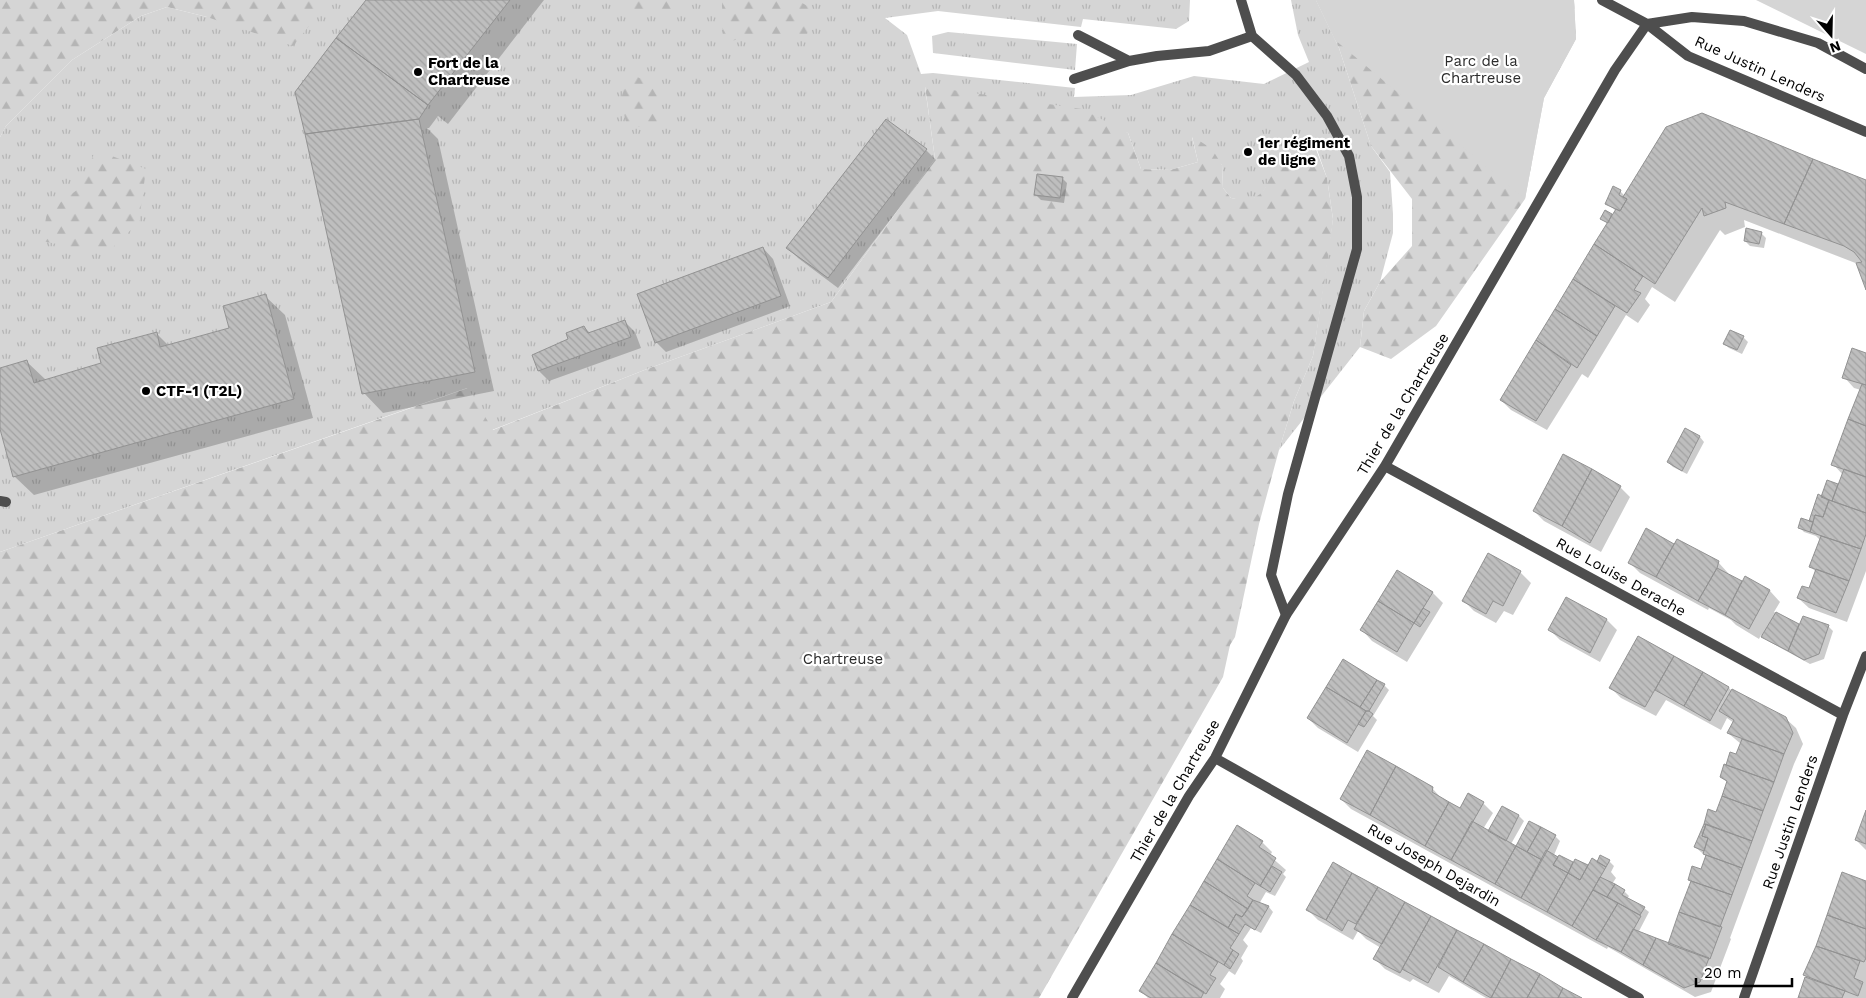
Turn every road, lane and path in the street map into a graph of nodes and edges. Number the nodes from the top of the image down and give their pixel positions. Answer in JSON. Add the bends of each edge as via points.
{"nodes":[{"id":1,"x":1241,"y":0,"type":"edge"},
{"id":2,"x":1602,"y":0,"type":"edge"},
{"id":3,"x":1647,"y":24,"type":"junction"},
{"id":4,"x":1078,"y":36,"type":"dead end"},
{"id":5,"x":1252,"y":36,"type":"junction"},
{"id":6,"x":1129,"y":61,"type":"junction"},
{"id":7,"x":1866,"y":69,"type":"edge"},
{"id":8,"x":1074,"y":79,"type":"dead end"},
{"id":9,"x":1866,"y":132,"type":"edge"},
{"id":10,"x":1385,"y":466,"type":"junction"},
{"id":11,"x":1286,"y":615,"type":"junction"},
{"id":12,"x":1866,"y":656,"type":"edge"},
{"id":13,"x":1843,"y":715,"type":"junction"},
{"id":14,"x":1215,"y":758,"type":"junction"},
{"id":15,"x":1072,"y":998,"type":"edge"},
{"id":16,"x":1639,"y":998,"type":"edge"},
{"id":17,"x":1744,"y":998,"type":"edge"}],
"edges":[{"from":1,"to":5,"type":"street"},
{"from":2,"to":3,"type":"street","name":"Rue Justin Lenders"},
{"from":3,"to":7,"type":"street","via":[[1692,16],[1744,21],[1818,43]]},
{"from":3,"to":9,"type":"street","name":"Rue Justin Lenders","via":[[1688,56]]},
{"from":3,"to":10,"type":"street","name":"Thier de la Chartreuse","via":[[1615,70]]},
{"from":4,"to":6,"type":"street"},
{"from":5,"to":6,"type":"street","via":[[1209,51]]},
{"from":5,"to":11,"type":"street","via":[[1296,75],[1327,116],[1349,156],[1357,196],[1357,249],[1288,494],[1271,575]]},
{"from":6,"to":8,"type":"street"},
{"from":10,"to":11,"type":"street","name":"Thier de la Chartreuse"},
{"from":10,"to":13,"type":"street","name":"Rue Louise Derache"},
{"from":11,"to":14,"type":"street","name":"Thier de la Chartreuse"},
{"from":12,"to":13,"type":"street","name":"Rue Justin Lenders"},
{"from":13,"to":17,"type":"street","name":"Rue Justin Lenders"},
{"from":14,"to":15,"type":"street","name":"Thier de la Chartreuse","via":[[1189,796]]},
{"from":14,"to":16,"type":"street","name":"Rue Joseph Dejardin"}]}
